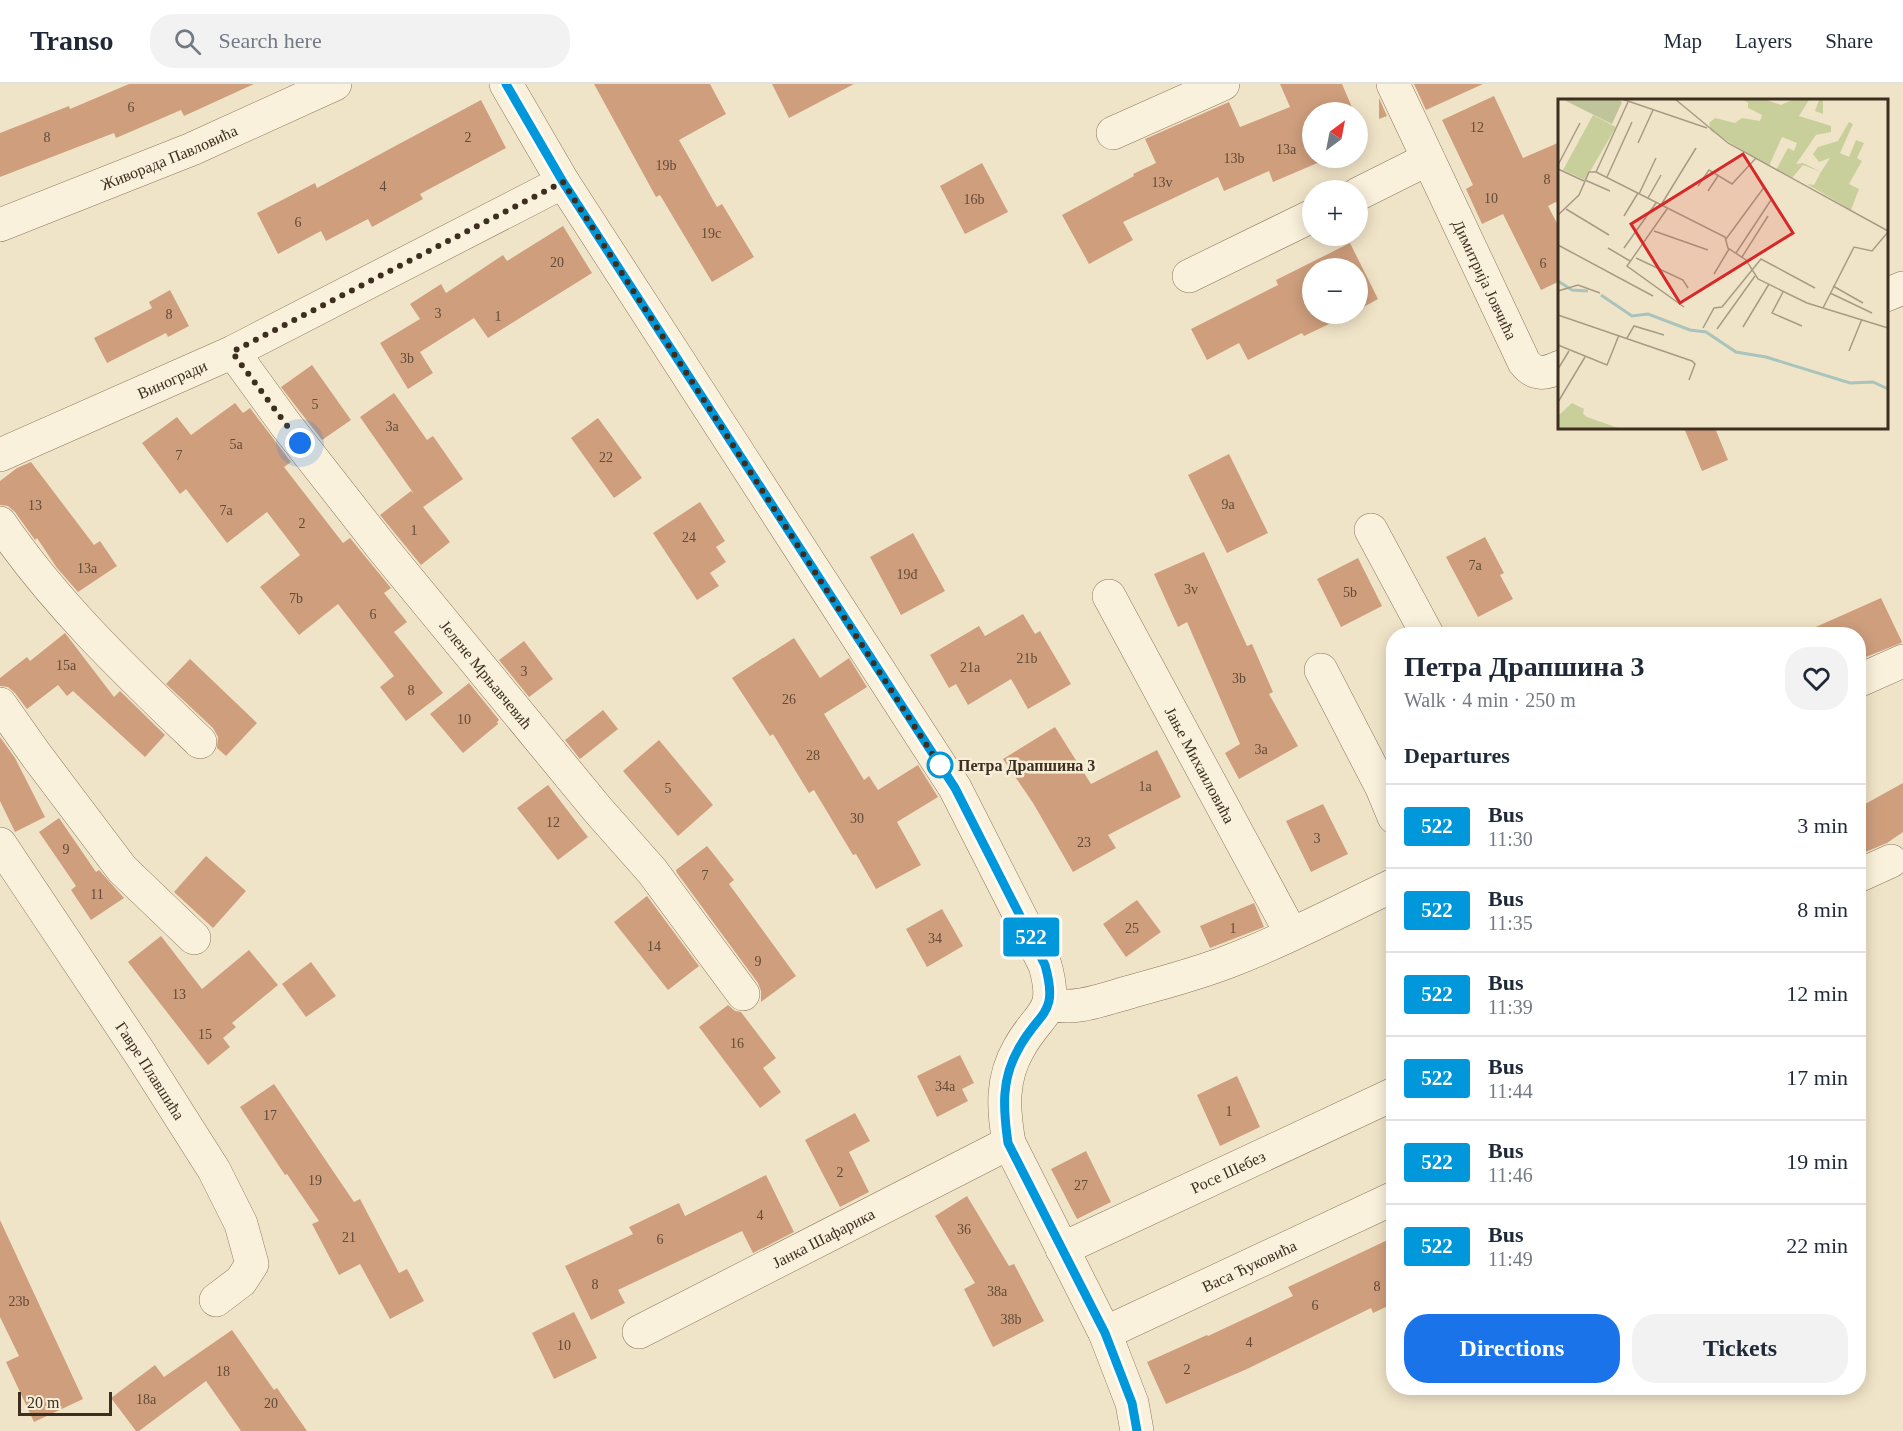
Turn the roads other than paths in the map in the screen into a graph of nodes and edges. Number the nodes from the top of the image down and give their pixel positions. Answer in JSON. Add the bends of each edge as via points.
{"nodes":[{"id":1,"x":335,"y":84,"type":"edge"},
{"id":2,"x":1223,"y":84,"type":"edge"},
{"id":3,"x":1393,"y":84,"type":"edge"},
{"id":4,"x":507,"y":85,"type":"edge"},
{"id":5,"x":1113,"y":133,"type":"dead end"},
{"id":6,"x":1428,"y":159,"type":"junction"},
{"id":7,"x":563,"y":182,"type":"junction"},
{"id":8,"x":1368,"y":189,"type":"edge"},
{"id":9,"x":1302,"y":221,"type":"edge"},
{"id":10,"x":0,"y":225,"type":"edge"},
{"id":11,"x":1189,"y":276,"type":"dead end"},
{"id":12,"x":1903,"y":288,"type":"edge"},
{"id":13,"x":1888,"y":295,"type":"edge"},
{"id":14,"x":232,"y":352,"type":"junction"},
{"id":15,"x":1558,"y":369,"type":"edge"},
{"id":16,"x":0,"y":455,"type":"edge"},
{"id":17,"x":0,"y":523,"type":"edge"},
{"id":18,"x":1371,"y":530,"type":"dead end"},
{"id":19,"x":1109,"y":596,"type":"dead end"},
{"id":20,"x":1423,"y":627,"type":"edge"},
{"id":21,"x":1903,"y":662,"type":"edge"},
{"id":22,"x":1321,"y":670,"type":"dead end"},
{"id":23,"x":1866,"y":678,"type":"edge"},
{"id":24,"x":0,"y":704,"type":"edge"},
{"id":25,"x":200,"y":742,"type":"dead end"},
{"id":26,"x":1386,"y":798,"type":"edge"},
{"id":27,"x":0,"y":844,"type":"edge"},
{"id":28,"x":1891,"y":861,"type":"dead end"},
{"id":29,"x":1866,"y":872,"type":"edge"},
{"id":30,"x":1386,"y":889,"type":"edge"},
{"id":31,"x":1291,"y":933,"type":"junction"},
{"id":32,"x":194,"y":938,"type":"dead end"},
{"id":33,"x":743,"y":994,"type":"dead end"},
{"id":34,"x":1049,"y":1004,"type":"junction"},
{"id":35,"x":1386,"y":1098,"type":"edge"},
{"id":36,"x":1008,"y":1143,"type":"junction"},
{"id":37,"x":1386,"y":1202,"type":"edge"},
{"id":38,"x":1062,"y":1249,"type":"junction"},
{"id":39,"x":216,"y":1300,"type":"dead end"},
{"id":40,"x":639,"y":1332,"type":"dead end"},
{"id":41,"x":1105,"y":1333,"type":"junction"},
{"id":42,"x":1137,"y":1431,"type":"edge"}],
"edges":[{"from":1,"to":10,"type":"street","name":"Живорада Павловића","via":[[192,149]]},
{"from":2,"to":5,"type":"street"},
{"from":3,"to":6,"type":"street","name":"Димитрија Јовчића"},
{"from":4,"to":7,"type":"street"},
{"from":6,"to":8,"type":"street"},
{"from":6,"to":15,"type":"street","name":"Димитрија Јовчића","via":[[1524,362],[1533,372]]},
{"from":7,"to":14,"type":"street","name":"Виногради"},
{"from":7,"to":34,"type":"street","via":[[955,788],[1045,965],[1051,986]]},
{"from":9,"to":11,"type":"street"},
{"from":12,"to":13,"type":"street"},
{"from":14,"to":16,"type":"street","name":"Виногради"},
{"from":14,"to":33,"type":"street","name":"Јелене Мрњавчевић","via":[[384,550],[652,871]]},
{"from":17,"to":25,"type":"street","via":[[27,562],[87,631]]},
{"from":18,"to":20,"type":"street"},
{"from":19,"to":31,"type":"street","name":"Јање Михаиловића"},
{"from":21,"to":23,"type":"street"},
{"from":22,"to":26,"type":"street"},
{"from":24,"to":32,"type":"street","via":[[122,869]]},
{"from":27,"to":39,"type":"street","name":"Гавре Плавшића","via":[[141,1054],[214,1170],[241,1224],[252,1264],[241,1281]]},
{"from":28,"to":29,"type":"street"},
{"from":30,"to":31,"type":"street"},
{"from":31,"to":34,"type":"street","via":[[1190,975],[1074,1006]]},
{"from":34,"to":36,"type":"street","via":[[1018,1049],[1004,1090]]},
{"from":35,"to":38,"type":"street","name":"Росе Шебез"},
{"from":36,"to":38,"type":"street"},
{"from":36,"to":40,"type":"street","name":"Јанка Шафарика"},
{"from":37,"to":41,"type":"street","name":"Васа Ћуковића"},
{"from":38,"to":41,"type":"street"},
{"from":41,"to":42,"type":"street","via":[[1132,1403]]}]}
